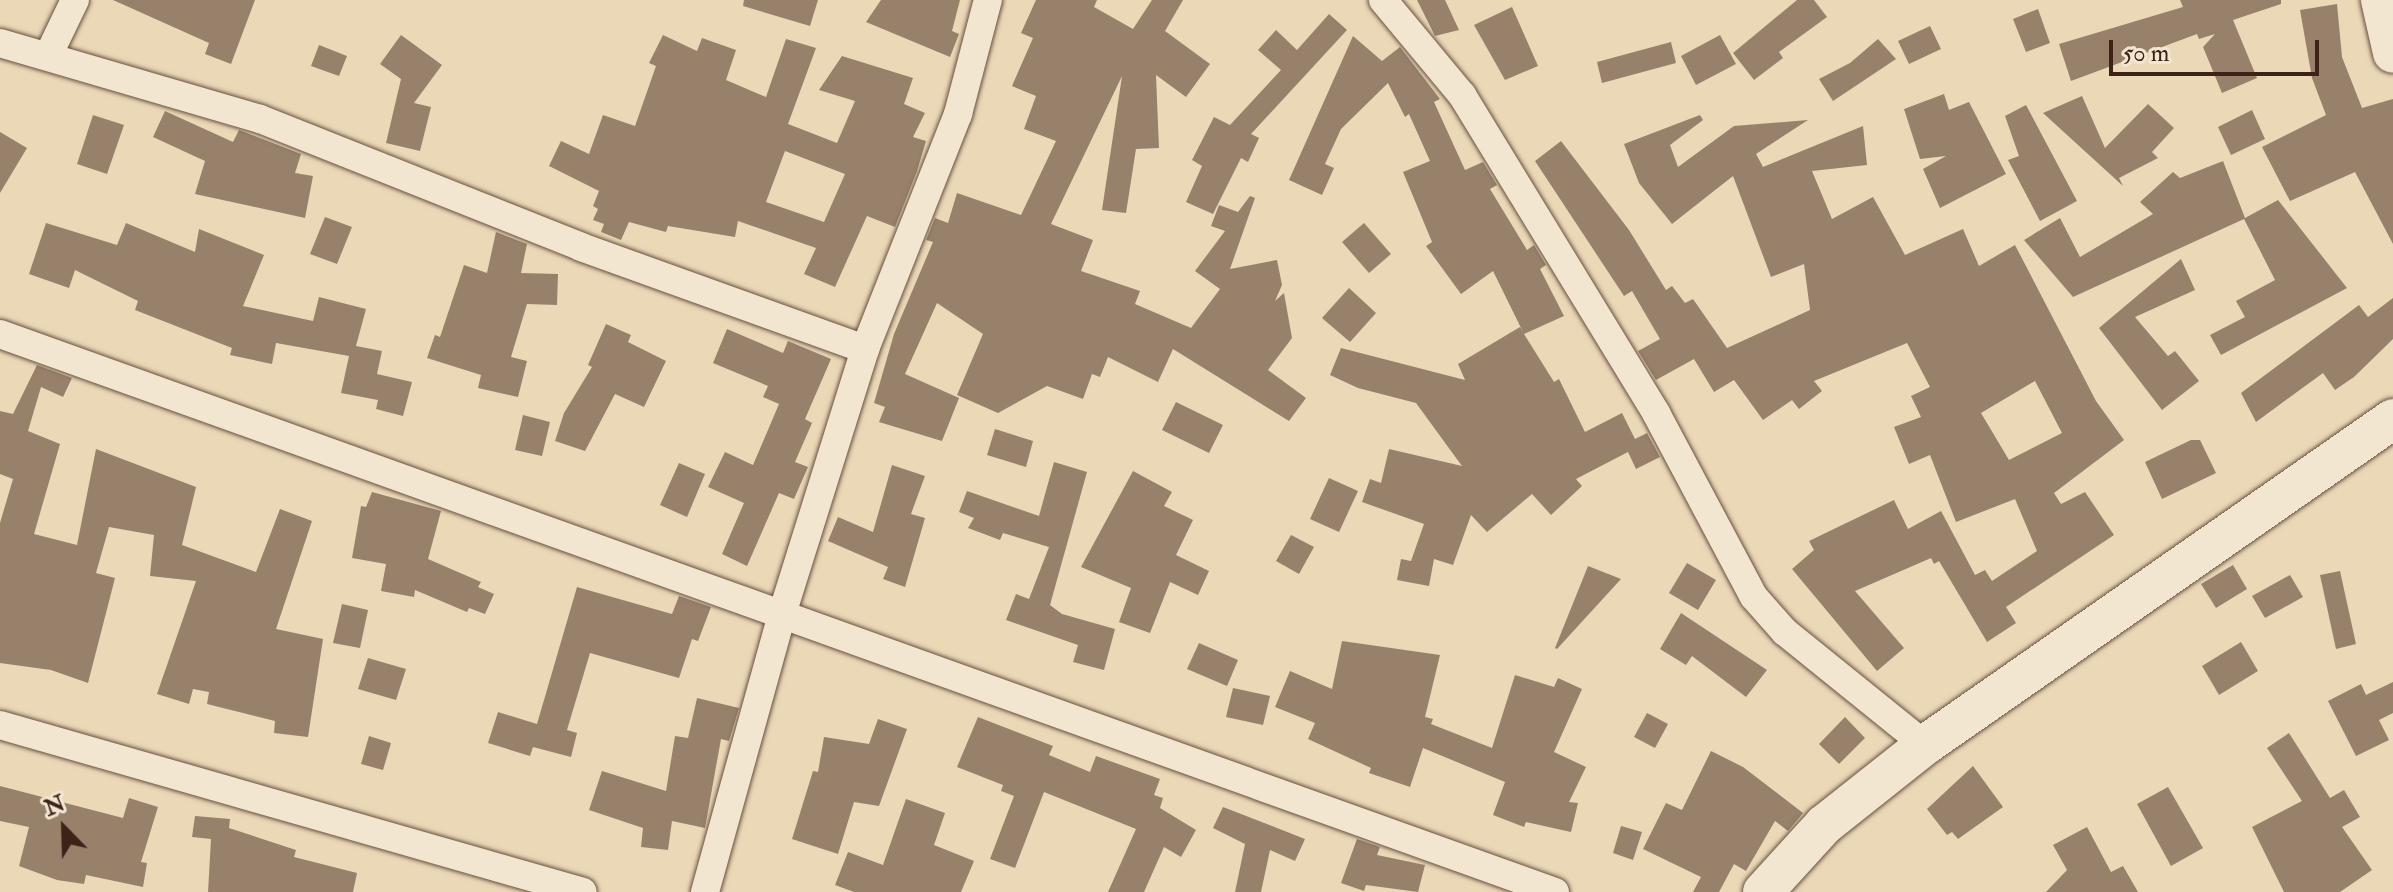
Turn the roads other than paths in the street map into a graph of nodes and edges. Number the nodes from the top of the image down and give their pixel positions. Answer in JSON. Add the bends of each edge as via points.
{"nodes":[{"id":1,"x":75,"y":0,"type":"edge"},
{"id":2,"x":988,"y":0,"type":"edge"},
{"id":3,"x":1383,"y":0,"type":"edge"},
{"id":4,"x":2381,"y":0,"type":"edge"},
{"id":5,"x":0,"y":43,"type":"edge"},
{"id":6,"x":2393,"y":53,"type":"edge"},
{"id":7,"x":48,"y":56,"type":"junction"},
{"id":8,"x":0,"y":334,"type":"edge"},
{"id":9,"x":865,"y":349,"type":"junction"},
{"id":10,"x":2393,"y":419,"type":"edge"},
{"id":11,"x":783,"y":611,"type":"junction"},
{"id":12,"x":0,"y":725,"type":"edge"},
{"id":13,"x":1925,"y":745,"type":"junction"},
{"id":14,"x":583,"y":892,"type":"edge"},
{"id":15,"x":705,"y":892,"type":"edge"},
{"id":16,"x":1555,"y":892,"type":"edge"},
{"id":17,"x":1763,"y":892,"type":"edge"}],
"edges":[{"from":1,"to":7,"type":"street"},
{"from":2,"to":9,"type":"street","via":[[958,114]]},
{"from":3,"to":13,"type":"street","via":[[1470,108],[1656,413],[1754,597],[1785,632]]},
{"from":4,"to":6,"type":"main road"},
{"from":5,"to":7,"type":"street"},
{"from":7,"to":9,"type":"street","via":[[260,119],[581,247]]},
{"from":8,"to":11,"type":"street","via":[[520,524]]},
{"from":9,"to":11,"type":"street"},
{"from":10,"to":13,"type":"main road"},
{"from":11,"to":15,"type":"street"},
{"from":11,"to":16,"type":"street"},
{"from":12,"to":14,"type":"street"},
{"from":13,"to":17,"type":"main road","via":[[1824,825]]}]}
